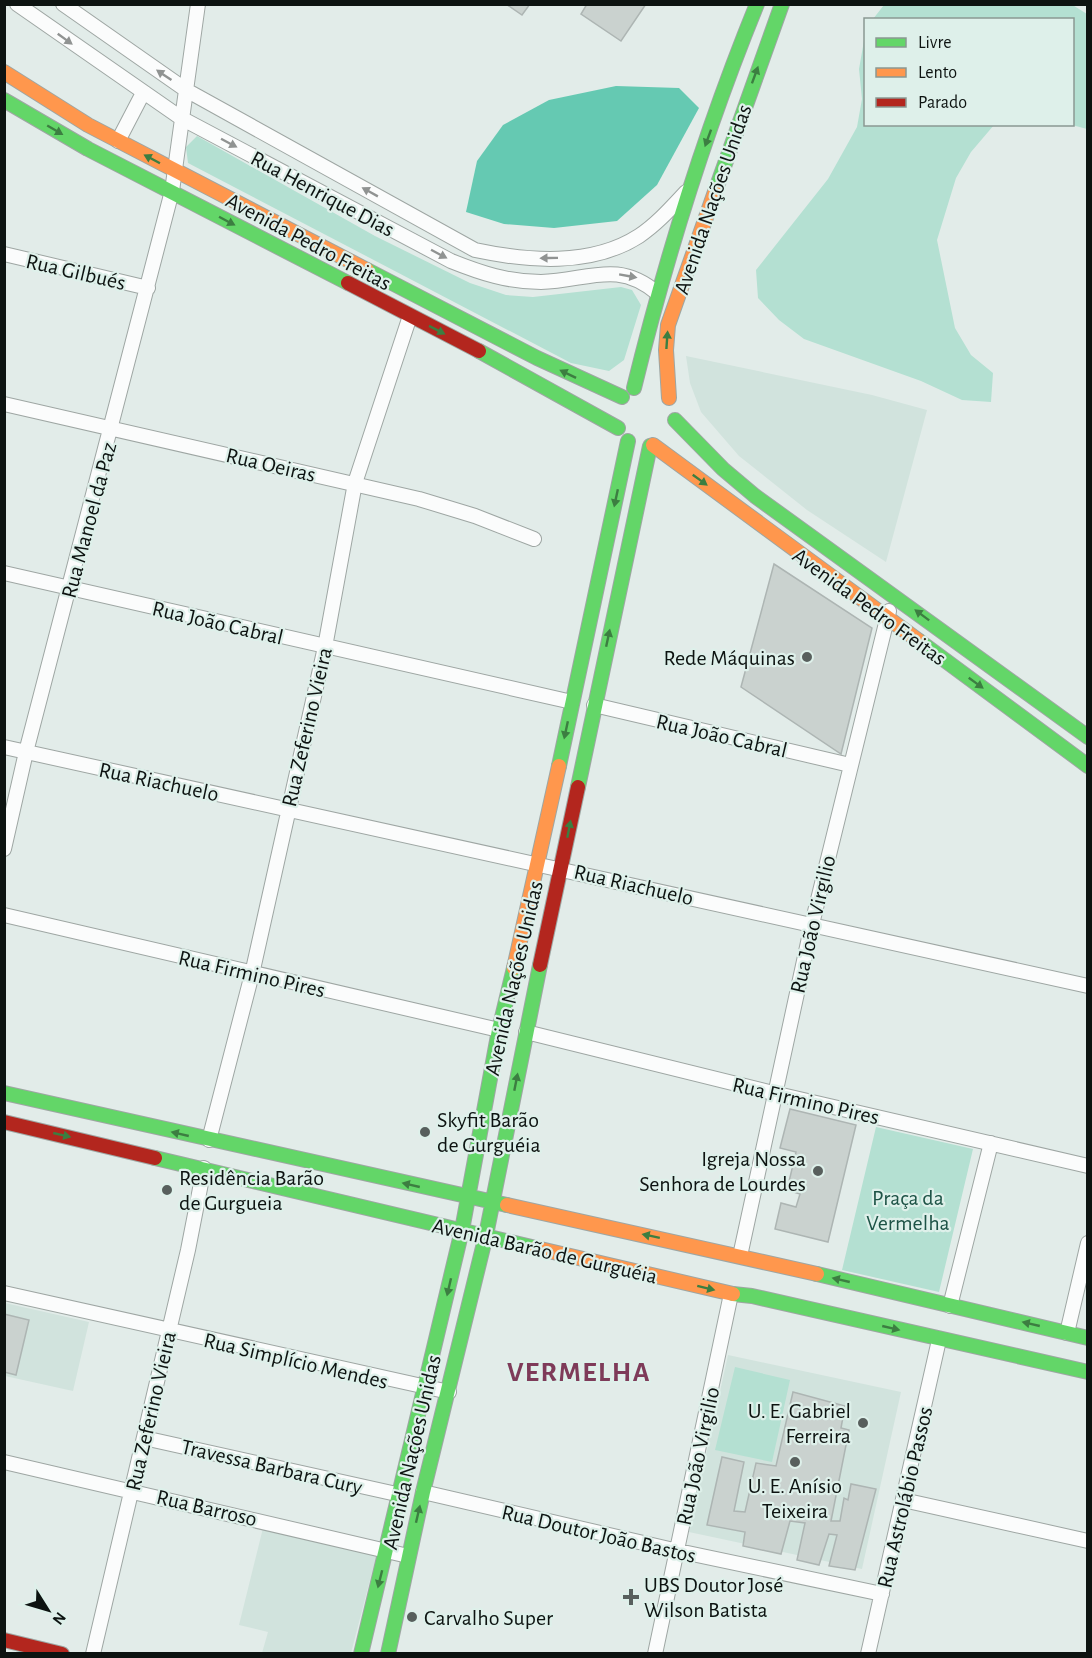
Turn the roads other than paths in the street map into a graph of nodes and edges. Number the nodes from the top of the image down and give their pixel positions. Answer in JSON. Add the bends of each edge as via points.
{"nodes":[{"id":1,"x":18,"y":4,"type":"edge"},
{"id":2,"x":63,"y":4,"type":"edge"},
{"id":3,"x":198,"y":4,"type":"edge"},
{"id":4,"x":757,"y":4,"type":"edge"},
{"id":5,"x":782,"y":4,"type":"edge"},
{"id":6,"x":4,"y":72,"type":"edge"},
{"id":7,"x":186,"y":90,"type":"junction"},
{"id":8,"x":142,"y":93,"type":"junction"},
{"id":9,"x":4,"y":100,"type":"edge"},
{"id":10,"x":181,"y":118,"type":"junction"},
{"id":11,"x":118,"y":141,"type":"junction"},
{"id":12,"x":176,"y":171,"type":"junction"},
{"id":13,"x":690,"y":189,"type":"junction"},
{"id":14,"x":172,"y":192,"type":"junction"},
{"id":15,"x":423,"y":221,"type":"junction"},
{"id":16,"x":413,"y":241,"type":"junction"},
{"id":17,"x":4,"y":254,"type":"edge"},
{"id":18,"x":148,"y":288,"type":"junction"},
{"id":19,"x":657,"y":292,"type":"junction"},
{"id":20,"x":410,"y":316,"type":"junction"},
{"id":21,"x":634,"y":388,"type":"junction"},
{"id":22,"x":622,"y":397,"type":"junction"},
{"id":23,"x":669,"y":398,"type":"junction"},
{"id":24,"x":4,"y":404,"type":"edge"},
{"id":25,"x":675,"y":420,"type":"junction"},
{"id":26,"x":112,"y":427,"type":"junction"},
{"id":27,"x":618,"y":428,"type":"junction"},
{"id":28,"x":628,"y":441,"type":"junction"},
{"id":29,"x":651,"y":446,"type":"junction"},
{"id":30,"x":355,"y":483,"type":"junction"},
{"id":31,"x":534,"y":539,"type":"dead end"},
{"id":32,"x":4,"y":573,"type":"edge"},
{"id":33,"x":69,"y":588,"type":"junction"},
{"id":34,"x":895,"y":595,"type":"junction"},
{"id":35,"x":887,"y":618,"type":"junction"},
{"id":36,"x":325,"y":647,"type":"junction"},
{"id":37,"x":572,"y":702,"type":"junction"},
{"id":38,"x":594,"y":705,"type":"junction"},
{"id":39,"x":1088,"y":736,"type":"edge"},
{"id":40,"x":4,"y":747,"type":"edge"},
{"id":41,"x":26,"y":752,"type":"junction"},
{"id":42,"x":850,"y":765,"type":"junction"},
{"id":43,"x":1088,"y":766,"type":"edge"},
{"id":44,"x":287,"y":809,"type":"junction"},
{"id":45,"x":4,"y":849,"type":"edge"},
{"id":46,"x":539,"y":863,"type":"junction"},
{"id":47,"x":561,"y":868,"type":"junction"},
{"id":48,"x":4,"y":915,"type":"edge"},
{"id":49,"x":812,"y":924,"type":"junction"},
{"id":50,"x":252,"y":974,"type":"junction"},
{"id":51,"x":1088,"y":986,"type":"edge"},
{"id":52,"x":500,"y":1030,"type":"junction"},
{"id":53,"x":526,"y":1032,"type":"junction"},
{"id":54,"x":4,"y":1093,"type":"edge"},
{"id":55,"x":773,"y":1093,"type":"junction"},
{"id":56,"x":4,"y":1122,"type":"edge"},
{"id":57,"x":209,"y":1140,"type":"junction"},
{"id":58,"x":991,"y":1143,"type":"junction"},
{"id":59,"x":1088,"y":1166,"type":"edge"},
{"id":60,"x":204,"y":1168,"type":"junction"},
{"id":61,"x":468,"y":1198,"type":"junction"},
{"id":62,"x":492,"y":1201,"type":"junction"},
{"id":63,"x":462,"y":1230,"type":"junction"},
{"id":64,"x":486,"y":1235,"type":"junction"},
{"id":65,"x":1088,"y":1243,"type":"edge"},
{"id":66,"x":740,"y":1256,"type":"junction"},
{"id":67,"x":4,"y":1293,"type":"edge"},
{"id":68,"x":731,"y":1294,"type":"junction"},
{"id":69,"x":950,"y":1306,"type":"junction"},
{"id":70,"x":170,"y":1331,"type":"junction"},
{"id":71,"x":1067,"y":1332,"type":"junction"},
{"id":72,"x":1088,"y":1338,"type":"edge"},
{"id":73,"x":939,"y":1340,"type":"junction"},
{"id":74,"x":1088,"y":1372,"type":"edge"},
{"id":75,"x":426,"y":1389,"type":"junction"},
{"id":76,"x":448,"y":1392,"type":"junction"},
{"id":77,"x":144,"y":1438,"type":"junction"},
{"id":78,"x":4,"y":1462,"type":"edge"},
{"id":79,"x":131,"y":1490,"type":"junction"},
{"id":80,"x":423,"y":1492,"type":"junction"},
{"id":81,"x":401,"y":1495,"type":"junction"},
{"id":82,"x":903,"y":1500,"type":"junction"},
{"id":83,"x":1088,"y":1541,"type":"edge"},
{"id":84,"x":388,"y":1550,"type":"junction"},
{"id":85,"x":678,"y":1551,"type":"junction"},
{"id":86,"x":408,"y":1556,"type":"junction"},
{"id":87,"x":882,"y":1594,"type":"junction"},
{"id":88,"x":4,"y":1640,"type":"edge"},
{"id":89,"x":62,"y":1653,"type":"edge"},
{"id":90,"x":93,"y":1653,"type":"edge"},
{"id":91,"x":361,"y":1653,"type":"edge"},
{"id":92,"x":388,"y":1653,"type":"edge"},
{"id":93,"x":655,"y":1653,"type":"edge"},
{"id":94,"x":868,"y":1653,"type":"edge"}],
"edges":[{"from":1,"to":8,"type":"street","name":"Rua Henrique Dias","one_way":true},
{"from":7,"to":2,"type":"street","name":"Rua Henrique Dias","one_way":true},
{"from":3,"to":7,"type":"street"},
{"from":4,"to":13,"type":"main road","name":"Avenida Nações Unidas","one_way":true},
{"from":23,"to":5,"type":"main road","name":"Avenida Nações Unidas","one_way":true,"via":[[668,325]]},
{"from":6,"to":11,"type":"main road","name":"Avenida Pedro Freitas"},
{"from":7,"to":10,"type":"street"},
{"from":15,"to":7,"type":"street","name":"Rua Henrique Dias","one_way":true},
{"from":8,"to":10,"type":"street","name":"Rua Henrique Dias"},
{"from":8,"to":11,"type":"street"},
{"from":9,"to":14,"type":"main road","name":"Avenida Pedro Freitas","one_way":true},
{"from":10,"to":12,"type":"street"},
{"from":10,"to":16,"type":"street","name":"Rua Henrique Dias","one_way":true},
{"from":12,"to":11,"type":"main road","name":"Avenida Pedro Freitas","one_way":true},
{"from":12,"to":14,"type":"street","name":"Rua Manoel da Paz"},
{"from":22,"to":12,"type":"main road","name":"Avenida Pedro Freitas","one_way":true,"via":[[537,358]]},
{"from":13,"to":15,"type":"street","name":"Rua Henrique Dias","one_way":true,"via":[[637,238],[602,252],[552,259],[475,250]]},
{"from":13,"to":19,"type":"main road","name":"Avenida Nações Unidas"},
{"from":14,"to":18,"type":"street","name":"Rua Manoel da Paz"},
{"from":14,"to":20,"type":"main road","name":"Avenida Pedro Freitas","one_way":true},
{"from":15,"to":16,"type":"street"},
{"from":16,"to":19,"type":"street","name":"Rua Henrique Dias","one_way":true,"via":[[486,276],[542,282],[626,274],[640,278]]},
{"from":17,"to":18,"type":"street","name":"Rua Gilbués"},
{"from":18,"to":26,"type":"street","name":"Rua Manoel da Paz"},
{"from":19,"to":21,"type":"main road","name":"Avenida Nações Unidas"},
{"from":20,"to":27,"type":"main road","name":"Avenida Pedro Freitas","one_way":true},
{"from":20,"to":30,"type":"street","name":"Rua Zeferino Vieira"},
{"from":21,"to":22,"type":"main road"},
{"from":21,"to":23,"type":"main road","via":[[653,387]]},
{"from":22,"to":27,"type":"main road","via":[[615,413]]},
{"from":23,"to":25,"type":"main road"},
{"from":24,"to":26,"type":"street","name":"Rua Oeiras"},
{"from":25,"to":29,"type":"main road","via":[[668,436]]},
{"from":25,"to":34,"type":"main road","name":"Avenida Pedro Freitas","via":[[754,496]]},
{"from":26,"to":30,"type":"street","name":"Rua Oeiras"},
{"from":26,"to":33,"type":"street","name":"Rua Manoel da Paz"},
{"from":27,"to":28,"type":"main road"},
{"from":28,"to":29,"type":"main road"},
{"from":28,"to":37,"type":"main road","name":"Avenida Nações Unidas","one_way":true},
{"from":29,"to":35,"type":"main road","name":"Avenida Pedro Freitas","one_way":true},
{"from":38,"to":29,"type":"main road","name":"Avenida Nações Unidas","one_way":true},
{"from":30,"to":31,"type":"street","name":"Rua Oeiras","via":[[475,516]]},
{"from":30,"to":36,"type":"street","name":"Rua Zeferino Vieira"},
{"from":32,"to":33,"type":"street","name":"Rua João Cabral"},
{"from":33,"to":36,"type":"street","name":"Rua João Cabral"},
{"from":33,"to":41,"type":"street","name":"Rua Manoel da Paz"},
{"from":34,"to":35,"type":"street","name":"Rua João Virgilio"},
{"from":39,"to":34,"type":"main road","name":"Avenida Pedro Freitas","one_way":true},
{"from":35,"to":42,"type":"street","name":"Rua João Virgilio"},
{"from":35,"to":43,"type":"main road","name":"Avenida Pedro Freitas","one_way":true},
{"from":36,"to":37,"type":"street","name":"Rua João Cabral"},
{"from":36,"to":44,"type":"street","name":"Rua Zeferino Vieira"},
{"from":37,"to":46,"type":"main road","name":"Avenida Nações Unidas","one_way":true},
{"from":38,"to":42,"type":"street","name":"Rua João Cabral"},
{"from":47,"to":38,"type":"main road","name":"Avenida Nações Unidas","one_way":true},
{"from":40,"to":41,"type":"street","name":"Rua Riachuelo"},
{"from":41,"to":44,"type":"street","name":"Rua Riachuelo"},
{"from":41,"to":45,"type":"street","name":"Rua Manoel da Paz"},
{"from":42,"to":49,"type":"street","name":"Rua João Virgilio"},
{"from":44,"to":46,"type":"street","name":"Rua Riachuelo"},
{"from":44,"to":50,"type":"street","name":"Rua Zeferino Vieira"},
{"from":46,"to":47,"type":"street","name":"Rua Riachuelo"},
{"from":46,"to":52,"type":"main road","name":"Avenida Nações Unidas"},
{"from":47,"to":49,"type":"street","name":"Rua Riachuelo"},
{"from":47,"to":53,"type":"main road","name":"Avenida Nações Unidas"},
{"from":48,"to":50,"type":"street","name":"Rua Firmino Pires"},
{"from":49,"to":51,"type":"street","name":"Rua Riachuelo"},
{"from":49,"to":55,"type":"street","name":"Rua João Virgilio"},
{"from":50,"to":52,"type":"street","name":"Rua Firmino Pires"},
{"from":50,"to":57,"type":"street","name":"Rua Zeferino Vieira"},
{"from":52,"to":61,"type":"main road","name":"Avenida Nações Unidas"},
{"from":53,"to":55,"type":"street","name":"Rua Firmino Pires"},
{"from":62,"to":53,"type":"main road","name":"Avenida Nações Unidas","one_way":true},
{"from":57,"to":54,"type":"main road","name":"Avenida Barão de Gurguéia","one_way":true},
{"from":55,"to":58,"type":"street","name":"Rua Firmino Pires"},
{"from":55,"to":66,"type":"street","name":"Rua João Virgilio"},
{"from":56,"to":60,"type":"main road","name":"Avenida Barão de Gurguéia","one_way":true},
{"from":61,"to":57,"type":"main road","name":"Avenida Barão de Gurguéia","one_way":true},
{"from":58,"to":59,"type":"street","name":"Rua Firmino Pires"},
{"from":58,"to":69,"type":"street"},
{"from":60,"to":63,"type":"main road","name":"Avenida Barão de Gurguéia"},
{"from":60,"to":70,"type":"street","name":"Rua Zeferino Vieira"},
{"from":61,"to":62,"type":"main road","name":"Avenida Barão de Gurguéia"},
{"from":61,"to":63,"type":"main road","name":"Avenida Nações Unidas"},
{"from":62,"to":64,"type":"main road","name":"Avenida Nações Unidas"},
{"from":66,"to":62,"type":"main road","name":"Avenida Barão de Gurguéia","one_way":true},
{"from":63,"to":64,"type":"main road","name":"Avenida Barão de Gurguéia"},
{"from":63,"to":75,"type":"main road","name":"Avenida Nações Unidas","one_way":true},
{"from":64,"to":68,"type":"main road","name":"Avenida Barão de Gurguéia","one_way":true},
{"from":64,"to":76,"type":"main road","name":"Avenida Nações Unidas"},
{"from":65,"to":71,"type":"street"},
{"from":69,"to":66,"type":"main road","name":"Avenida Barão de Gurguéia","one_way":true},
{"from":67,"to":70,"type":"street","name":"Rua Simplício Mendes"},
{"from":68,"to":73,"type":"main road","name":"Avenida Barão de Gurguéia","one_way":true},
{"from":68,"to":85,"type":"street","name":"Rua João Virgilio"},
{"from":71,"to":69,"type":"main road","name":"Avenida Barão de Gurguéia","one_way":true},
{"from":70,"to":75,"type":"street","name":"Rua Simplício Mendes"},
{"from":70,"to":77,"type":"street","name":"Rua Zeferino Vieira"},
{"from":71,"to":72,"type":"main road","name":"Avenida Barão de Gurguéia"},
{"from":73,"to":74,"type":"main road","name":"Avenida Barão de Gurguéia"},
{"from":73,"to":82,"type":"street","name":"Rua Astrolábio Passos"},
{"from":75,"to":76,"type":"street","name":"Rua Simplício Mendes"},
{"from":75,"to":81,"type":"main road","name":"Avenida Nações Unidas"},
{"from":76,"to":80,"type":"main road","name":"Avenida Nações Unidas"},
{"from":77,"to":79,"type":"street","name":"Rua Zeferino Vieira"},
{"from":77,"to":81,"type":"street","name":"Travessa Barbara Cury"},
{"from":78,"to":79,"type":"street","name":"Rua Barroso"},
{"from":79,"to":84,"type":"street","name":"Rua Barroso"},
{"from":79,"to":90,"type":"street","name":"Rua Zeferino Vieira"},
{"from":80,"to":85,"type":"street","name":"Rua Doutor João Bastos"},
{"from":86,"to":80,"type":"main road","name":"Avenida Nações Unidas","one_way":true},
{"from":81,"to":84,"type":"main road","name":"Avenida Nações Unidas"},
{"from":82,"to":83,"type":"street"},
{"from":82,"to":87,"type":"street","name":"Rua Astrolábio Passos"},
{"from":84,"to":86,"type":"street","name":"Rua Barroso"},
{"from":84,"to":91,"type":"main road","name":"Avenida Nações Unidas","one_way":true},
{"from":85,"to":87,"type":"street","name":"Rua Doutor João Bastos"},
{"from":85,"to":93,"type":"street","name":"Rua João Virgilio"},
{"from":86,"to":92,"type":"main road","name":"Avenida Nações Unidas"},
{"from":87,"to":94,"type":"street","name":"Rua Astrolábio Passos"},
{"from":88,"to":89,"type":"main road"}]}
